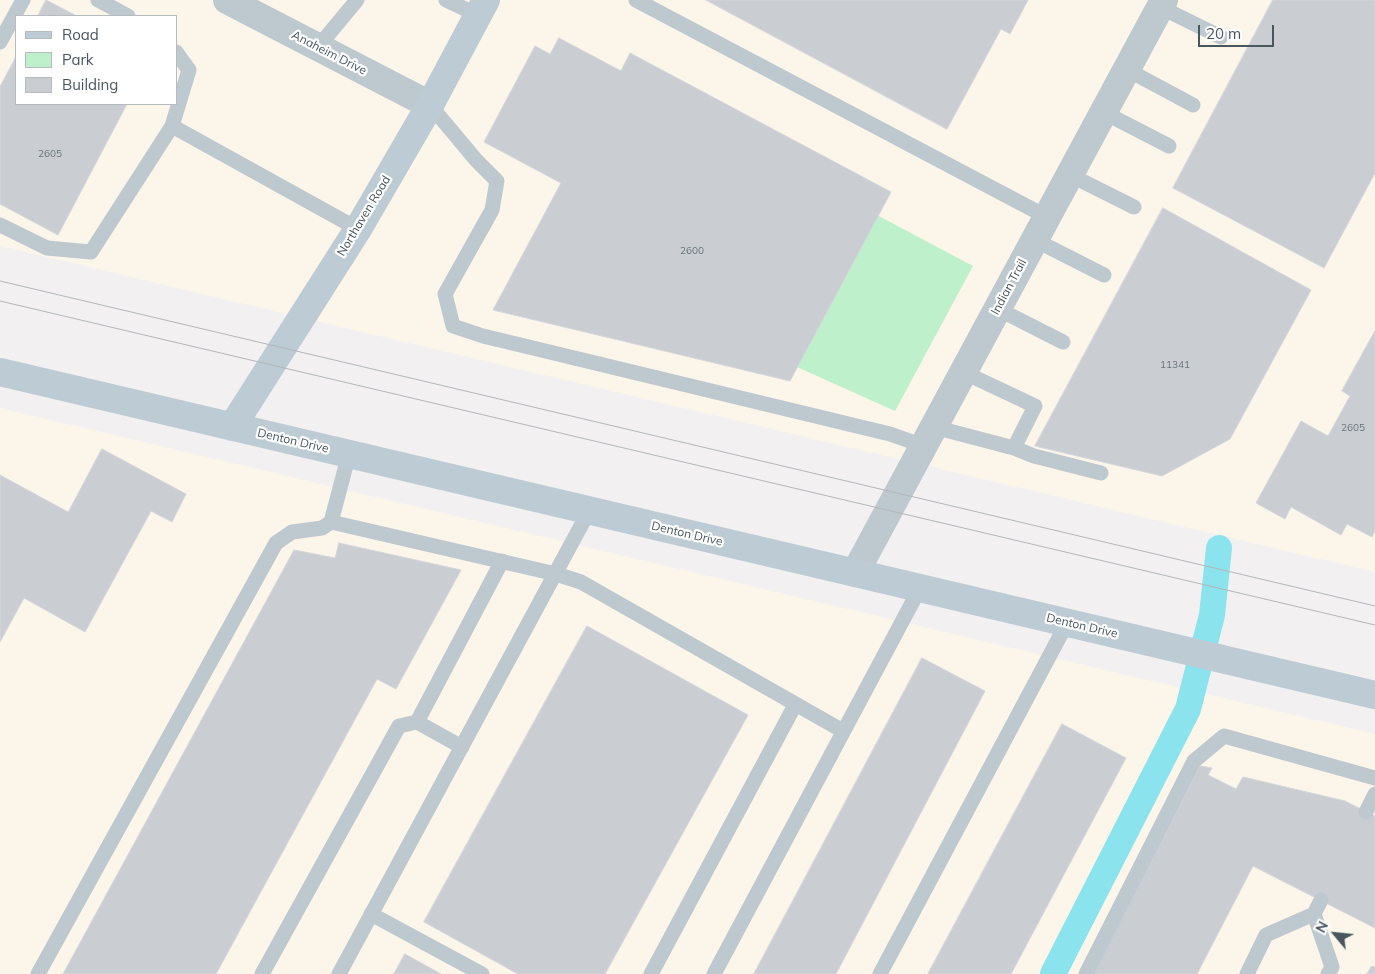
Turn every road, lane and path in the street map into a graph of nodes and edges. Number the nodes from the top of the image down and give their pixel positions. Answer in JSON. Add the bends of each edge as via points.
{"nodes":[{"id":1,"x":23,"y":0,"type":"edge"},
{"id":2,"x":98,"y":0,"type":"edge"},
{"id":3,"x":228,"y":0,"type":"edge"},
{"id":4,"x":357,"y":0,"type":"edge"},
{"id":5,"x":446,"y":0,"type":"edge"},
{"id":6,"x":636,"y":0,"type":"edge"},
{"id":7,"x":1162,"y":4,"type":"edge"},
{"id":8,"x":482,"y":8,"type":"edge"},
{"id":9,"x":126,"y":15,"type":"edge"},
{"id":10,"x":1221,"y":37,"type":"dead end"},
{"id":11,"x":0,"y":42,"type":"edge"},
{"id":12,"x":318,"y":47,"type":"junction"},
{"id":13,"x":178,"y":55,"type":"edge"},
{"id":14,"x":1126,"y":70,"type":"junction"},
{"id":15,"x":430,"y":105,"type":"junction"},
{"id":16,"x":1193,"y":105,"type":"dead end"},
{"id":17,"x":1103,"y":112,"type":"junction"},
{"id":18,"x":172,"y":126,"type":"junction"},
{"id":19,"x":1169,"y":146,"type":"dead end"},
{"id":20,"x":1070,"y":175,"type":"junction"},
{"id":21,"x":1134,"y":207,"type":"dead end"},
{"id":22,"x":0,"y":225,"type":"edge"},
{"id":23,"x":358,"y":229,"type":"junction"},
{"id":24,"x":1041,"y":229,"type":"junction"},
{"id":25,"x":1104,"y":275,"type":"dead end"},
{"id":26,"x":998,"y":309,"type":"junction"},
{"id":27,"x":1063,"y":342,"type":"dead end"},
{"id":28,"x":0,"y":372,"type":"edge"},
{"id":29,"x":964,"y":372,"type":"junction"},
{"id":30,"x":232,"y":427,"type":"junction"},
{"id":31,"x":929,"y":436,"type":"junction"},
{"id":32,"x":1014,"y":448,"type":"junction"},
{"id":33,"x":349,"y":454,"type":"junction"},
{"id":34,"x":1101,"y":473,"type":"dead end"},
{"id":35,"x":589,"y":511,"type":"junction"},
{"id":36,"x":331,"y":522,"type":"junction"},
{"id":37,"x":502,"y":561,"type":"junction"},
{"id":38,"x":855,"y":573,"type":"junction"},
{"id":39,"x":556,"y":574,"type":"junction"},
{"id":40,"x":920,"y":588,"type":"junction"},
{"id":41,"x":1067,"y":623,"type":"junction"},
{"id":42,"x":1375,"y":695,"type":"edge"},
{"id":43,"x":795,"y":704,"type":"junction"},
{"id":44,"x":417,"y":722,"type":"junction"},
{"id":45,"x":843,"y":731,"type":"junction"},
{"id":46,"x":462,"y":747,"type":"junction"},
{"id":47,"x":1375,"y":778,"type":"edge"},
{"id":48,"x":1375,"y":794,"type":"edge"},
{"id":49,"x":1366,"y":812,"type":"dead end"},
{"id":50,"x":371,"y":914,"type":"junction"},
{"id":51,"x":38,"y":974,"type":"edge"},
{"id":52,"x":262,"y":974,"type":"edge"},
{"id":53,"x":338,"y":974,"type":"edge"},
{"id":54,"x":482,"y":974,"type":"edge"},
{"id":55,"x":651,"y":974,"type":"edge"},
{"id":56,"x":714,"y":974,"type":"edge"},
{"id":57,"x":880,"y":974,"type":"edge"},
{"id":58,"x":1086,"y":974,"type":"edge"},
{"id":59,"x":1247,"y":974,"type":"edge"},
{"id":60,"x":1328,"y":974,"type":"edge"}],
"edges":[{"from":1,"to":11,"type":"lane"},
{"from":2,"to":9,"type":"lane"},
{"from":3,"to":12,"type":"street","name":"Anaheim Drive"},
{"from":4,"to":12,"type":"lane"},
{"from":5,"to":8,"type":"lane"},
{"from":6,"to":24,"type":"lane"},
{"from":7,"to":10,"type":"lane"},
{"from":7,"to":14,"type":"street","name":"Indian Trail"},
{"from":8,"to":15,"type":"street","name":"Northaven Road"},
{"from":12,"to":15,"type":"street","name":"Anaheim Drive"},
{"from":13,"to":18,"type":"lane","via":[[189,70]]},
{"from":14,"to":16,"type":"lane"},
{"from":14,"to":17,"type":"street","name":"Indian Trail"},
{"from":15,"to":23,"type":"street","name":"Northaven Road"},
{"from":15,"to":31,"type":"lane","via":[[497,181],[492,210],[445,294],[453,326],[483,336],[890,434]]},
{"from":17,"to":19,"type":"lane"},
{"from":17,"to":20,"type":"street","name":"Indian Trail"},
{"from":18,"to":22,"type":"lane","via":[[91,252],[47,248]]},
{"from":18,"to":23,"type":"lane"},
{"from":20,"to":21,"type":"lane"},
{"from":20,"to":24,"type":"street","name":"Indian Trail"},
{"from":23,"to":30,"type":"street","name":"Northaven Road"},
{"from":24,"to":25,"type":"lane"},
{"from":24,"to":26,"type":"street","name":"Indian Trail"},
{"from":26,"to":27,"type":"lane"},
{"from":26,"to":29,"type":"street","name":"Indian Trail"},
{"from":28,"to":30,"type":"street","name":"Denton Drive"},
{"from":29,"to":31,"type":"street","name":"Indian Trail"},
{"from":29,"to":32,"type":"lane","via":[[1035,406]]},
{"from":30,"to":33,"type":"street","name":"Denton Drive"},
{"from":31,"to":32,"type":"lane"},
{"from":31,"to":38,"type":"street","name":"Indian Trail"},
{"from":32,"to":34,"type":"lane"},
{"from":33,"to":35,"type":"street","name":"Denton Drive"},
{"from":33,"to":36,"type":"lane"},
{"from":35,"to":38,"type":"street","name":"Denton Drive"},
{"from":35,"to":39,"type":"lane"},
{"from":36,"to":37,"type":"lane"},
{"from":36,"to":51,"type":"lane","via":[[322,528],[292,532],[276,543]]},
{"from":37,"to":39,"type":"lane"},
{"from":37,"to":44,"type":"lane"},
{"from":38,"to":40,"type":"street","name":"Denton Drive"},
{"from":39,"to":43,"type":"lane","via":[[581,582]]},
{"from":39,"to":46,"type":"lane"},
{"from":40,"to":41,"type":"street","name":"Denton Drive"},
{"from":40,"to":45,"type":"lane"},
{"from":41,"to":42,"type":"street","name":"Denton Drive"},
{"from":41,"to":57,"type":"lane"},
{"from":43,"to":45,"type":"lane"},
{"from":43,"to":55,"type":"lane"},
{"from":44,"to":46,"type":"lane"},
{"from":44,"to":52,"type":"lane","via":[[399,726]]},
{"from":45,"to":56,"type":"lane"},
{"from":46,"to":50,"type":"lane"},
{"from":47,"to":58,"type":"lane","via":[[1224,736],[1194,761]]},
{"from":48,"to":49,"type":"lane"},
{"from":50,"to":53,"type":"lane"},
{"from":50,"to":54,"type":"lane"},
{"from":59,"to":60,"type":"lane","via":[[1266,935],[1317,907],[1332,967]]}]}
